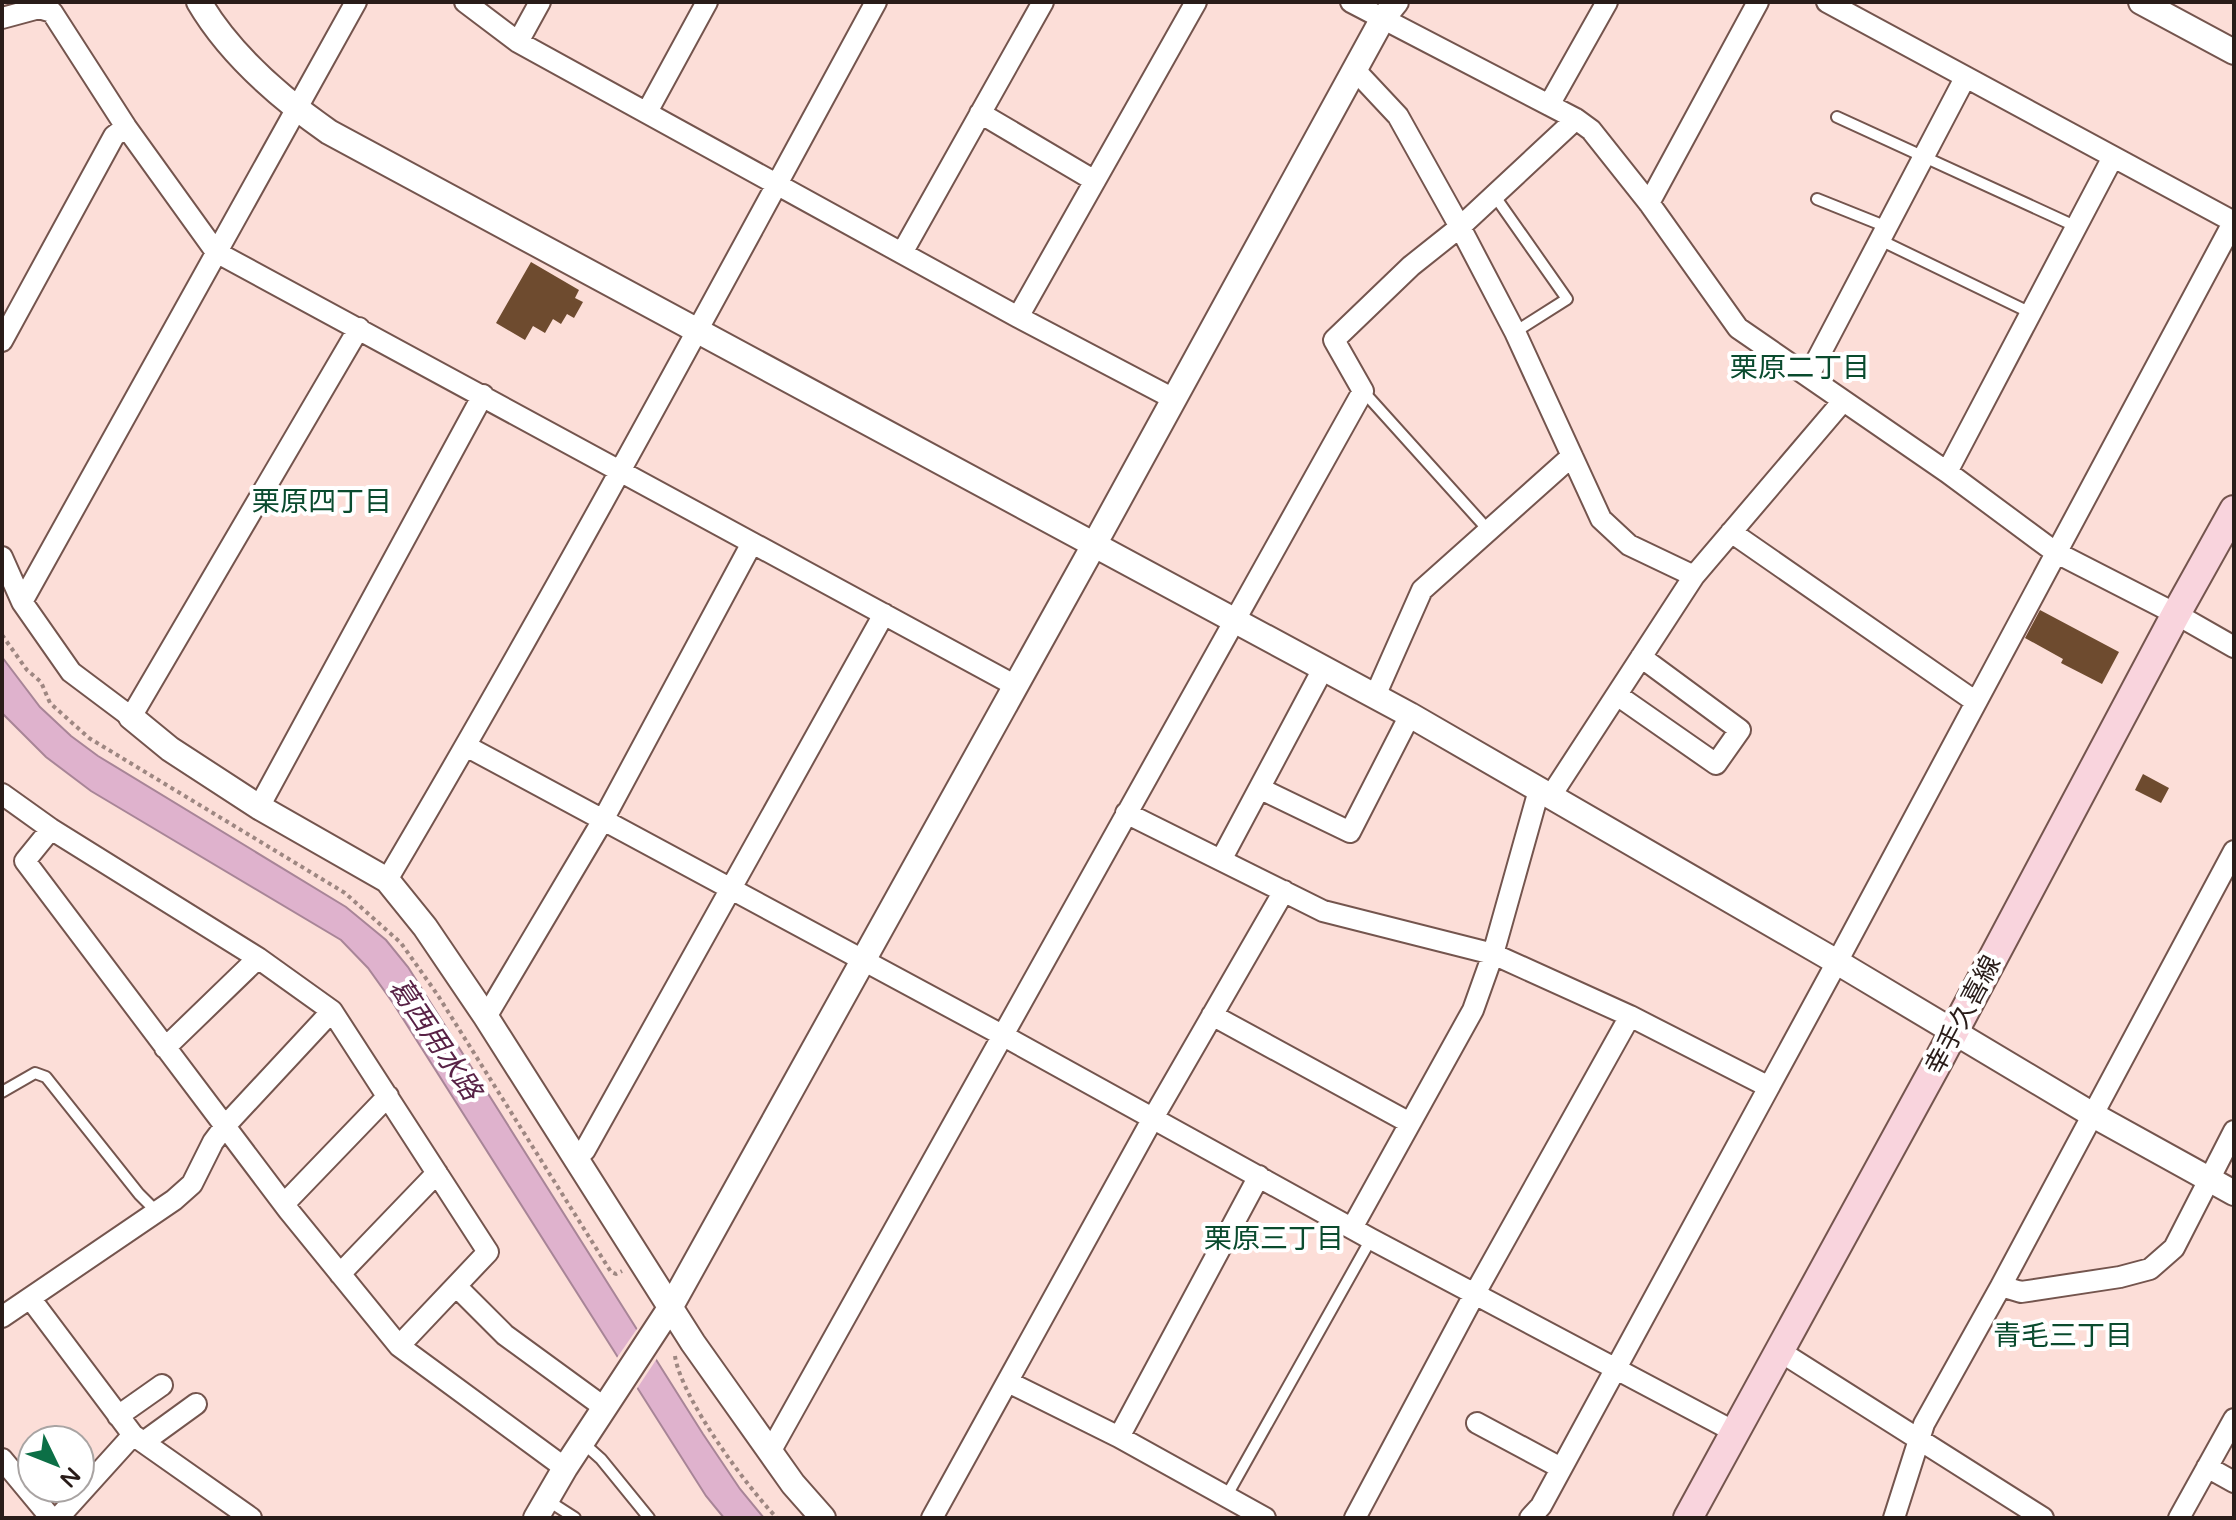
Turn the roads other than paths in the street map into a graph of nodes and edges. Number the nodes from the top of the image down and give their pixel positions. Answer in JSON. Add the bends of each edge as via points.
{"nodes":[{"id":1,"x":199,"y":2,"type":"edge"},
{"id":2,"x":356,"y":2,"type":"edge"},
{"id":3,"x":465,"y":2,"type":"edge"},
{"id":4,"x":540,"y":2,"type":"edge"},
{"id":5,"x":707,"y":2,"type":"edge"},
{"id":6,"x":876,"y":2,"type":"edge"},
{"id":7,"x":1043,"y":2,"type":"edge"},
{"id":8,"x":1196,"y":2,"type":"edge"},
{"id":9,"x":1351,"y":2,"type":"edge"},
{"id":10,"x":1607,"y":2,"type":"edge"},
{"id":11,"x":1758,"y":2,"type":"edge"},
{"id":12,"x":1827,"y":2,"type":"edge"},
{"id":13,"x":2141,"y":2,"type":"edge"},
{"id":14,"x":1389,"y":10,"type":"edge"},
{"id":15,"x":2,"y":18,"type":"edge"},
{"id":16,"x":518,"y":42,"type":"junction"},
{"id":17,"x":2234,"y":52,"type":"edge"},
{"id":18,"x":1354,"y":69,"type":"junction"},
{"id":19,"x":1965,"y":78,"type":"junction"},
{"id":20,"x":1549,"y":105,"type":"junction"},
{"id":21,"x":297,"y":109,"type":"junction"},
{"id":22,"x":647,"y":112,"type":"junction"},
{"id":23,"x":980,"y":113,"type":"junction"},
{"id":24,"x":1837,"y":117,"type":"dead end"},
{"id":25,"x":1576,"y":119,"type":"junction"},
{"id":26,"x":126,"y":127,"type":"junction"},
{"id":27,"x":1923,"y":157,"type":"junction"},
{"id":28,"x":2113,"y":157,"type":"junction"},
{"id":29,"x":1095,"y":181,"type":"junction"},
{"id":30,"x":777,"y":184,"type":"junction"},
{"id":31,"x":1494,"y":195,"type":"junction"},
{"id":32,"x":1817,"y":199,"type":"dead end"},
{"id":33,"x":1649,"y":203,"type":"junction"},
{"id":34,"x":2234,"y":222,"type":"edge"},
{"id":35,"x":1460,"y":227,"type":"junction"},
{"id":36,"x":2077,"y":227,"type":"junction"},
{"id":37,"x":1884,"y":233,"type":"junction"},
{"id":38,"x":216,"y":252,"type":"junction"},
{"id":39,"x":902,"y":253,"type":"junction"},
{"id":40,"x":2031,"y":313,"type":"junction"},
{"id":41,"x":1018,"y":317,"type":"junction"},
{"id":42,"x":359,"y":328,"type":"junction"},
{"id":43,"x":698,"y":331,"type":"junction"},
{"id":44,"x":1515,"y":332,"type":"junction"},
{"id":45,"x":2,"y":341,"type":"edge"},
{"id":46,"x":1809,"y":375,"type":"junction"},
{"id":47,"x":1363,"y":391,"type":"junction"},
{"id":48,"x":483,"y":395,"type":"junction"},
{"id":49,"x":1174,"y":399,"type":"junction"},
{"id":50,"x":1843,"y":401,"type":"junction"},
{"id":51,"x":1572,"y":456,"type":"junction"},
{"id":52,"x":1947,"y":472,"type":"junction"},
{"id":53,"x":619,"y":473,"type":"junction"},
{"id":54,"x":2234,"y":510,"type":"edge"},
{"id":55,"x":1490,"y":532,"type":"junction"},
{"id":56,"x":1731,"y":532,"type":"junction"},
{"id":57,"x":752,"y":543,"type":"junction"},
{"id":58,"x":1094,"y":545,"type":"junction"},
{"id":59,"x":2055,"y":552,"type":"junction"},
{"id":60,"x":2,"y":557,"type":"edge"},
{"id":61,"x":1694,"y":576,"type":"junction"},
{"id":62,"x":22,"y":602,"type":"junction"},
{"id":63,"x":884,"y":614,"type":"junction"},
{"id":64,"x":2176,"y":614,"type":"junction"},
{"id":65,"x":1235,"y":619,"type":"junction"},
{"id":66,"x":2234,"y":647,"type":"edge"},
{"id":67,"x":1641,"y":657,"type":"junction"},
{"id":68,"x":1324,"y":667,"type":"junction"},
{"id":69,"x":1016,"y":686,"type":"junction"},
{"id":70,"x":1617,"y":695,"type":"junction"},
{"id":71,"x":1375,"y":696,"type":"junction"},
{"id":72,"x":1976,"y":702,"type":"junction"},
{"id":73,"x":1410,"y":715,"type":"junction"},
{"id":74,"x":131,"y":717,"type":"junction"},
{"id":75,"x":466,"y":746,"type":"junction"},
{"id":76,"x":1261,"y":789,"type":"junction"},
{"id":77,"x":2,"y":794,"type":"edge"},
{"id":78,"x":1544,"y":794,"type":"junction"},
{"id":79,"x":259,"y":807,"type":"junction"},
{"id":80,"x":1126,"y":813,"type":"junction"},
{"id":81,"x":603,"y":820,"type":"junction"},
{"id":82,"x":51,"y":829,"type":"junction"},
{"id":83,"x":2234,"y":851,"type":"edge"},
{"id":84,"x":1221,"y":860,"type":"junction"},
{"id":85,"x":387,"y":880,"type":"junction"},
{"id":86,"x":732,"y":890,"type":"junction"},
{"id":87,"x":1284,"y":891,"type":"junction"},
{"id":88,"x":1493,"y":954,"type":"junction"},
{"id":89,"x":258,"y":958,"type":"junction"},
{"id":90,"x":862,"y":960,"type":"junction"},
{"id":91,"x":1837,"y":962,"type":"junction"},
{"id":92,"x":332,"y":1011,"type":"junction"},
{"id":93,"x":1212,"y":1015,"type":"junction"},
{"id":94,"x":1630,"y":1016,"type":"junction"},
{"id":95,"x":486,"y":1017,"type":"junction"},
{"id":96,"x":1954,"y":1031,"type":"junction"},
{"id":97,"x":1002,"y":1035,"type":"junction"},
{"id":98,"x":165,"y":1048,"type":"junction"},
{"id":99,"x":1769,"y":1087,"type":"junction"},
{"id":100,"x":2,"y":1092,"type":"edge"},
{"id":101,"x":388,"y":1096,"type":"junction"},
{"id":102,"x":2093,"y":1115,"type":"junction"},
{"id":103,"x":1153,"y":1118,"type":"junction"},
{"id":104,"x":1408,"y":1122,"type":"junction"},
{"id":105,"x":225,"y":1126,"type":"junction"},
{"id":106,"x":2234,"y":1133,"type":"edge"},
{"id":107,"x":575,"y":1160,"type":"junction"},
{"id":108,"x":437,"y":1173,"type":"junction"},
{"id":109,"x":1259,"y":1176,"type":"junction"},
{"id":110,"x":2211,"y":1180,"type":"junction"},
{"id":111,"x":2234,"y":1193,"type":"edge"},
{"id":112,"x":284,"y":1204,"type":"junction"},
{"id":113,"x":157,"y":1212,"type":"junction"},
{"id":114,"x":1352,"y":1228,"type":"junction"},
{"id":115,"x":1371,"y":1239,"type":"junction"},
{"id":116,"x":340,"y":1274,"type":"junction"},
{"id":117,"x":456,"y":1286,"type":"junction"},
{"id":118,"x":2001,"y":1286,"type":"junction"},
{"id":119,"x":1474,"y":1295,"type":"junction"},
{"id":120,"x":30,"y":1298,"type":"junction"},
{"id":121,"x":670,"y":1308,"type":"junction"},
{"id":122,"x":2,"y":1317,"type":"edge"},
{"id":123,"x":399,"y":1346,"type":"junction"},
{"id":124,"x":1781,"y":1352,"type":"junction"},
{"id":125,"x":1615,"y":1370,"type":"junction"},
{"id":126,"x":1008,"y":1382,"type":"junction"},
{"id":127,"x":162,"y":1385,"type":"dead end"},
{"id":128,"x":196,"y":1404,"type":"dead end"},
{"id":129,"x":605,"y":1408,"type":"junction"},
{"id":130,"x":118,"y":1416,"type":"junction"},
{"id":131,"x":2234,"y":1419,"type":"edge"},
{"id":132,"x":1477,"y":1423,"type":"dead end"},
{"id":133,"x":1735,"y":1432,"type":"junction"},
{"id":134,"x":1119,"y":1437,"type":"junction"},
{"id":135,"x":1918,"y":1437,"type":"junction"},
{"id":136,"x":139,"y":1438,"type":"junction"},
{"id":137,"x":582,"y":1442,"type":"junction"},
{"id":138,"x":770,"y":1452,"type":"junction"},
{"id":139,"x":2,"y":1459,"type":"edge"},
{"id":140,"x":2207,"y":1467,"type":"junction"},
{"id":141,"x":565,"y":1468,"type":"junction"},
{"id":142,"x":1561,"y":1468,"type":"junction"},
{"id":143,"x":2234,"y":1482,"type":"edge"},
{"id":144,"x":1226,"y":1497,"type":"junction"},
{"id":145,"x":541,"y":1508,"type":"edge"},
{"id":146,"x":2035,"y":1516,"type":"edge"},
{"id":147,"x":51,"y":1518,"type":"edge"},
{"id":148,"x":58,"y":1518,"type":"edge"},
{"id":149,"x":251,"y":1518,"type":"edge"},
{"id":150,"x":575,"y":1518,"type":"edge"},
{"id":151,"x":649,"y":1518,"type":"edge"},
{"id":152,"x":823,"y":1518,"type":"edge"},
{"id":153,"x":932,"y":1518,"type":"edge"},
{"id":154,"x":1265,"y":1518,"type":"edge"},
{"id":155,"x":1355,"y":1518,"type":"edge"},
{"id":156,"x":1530,"y":1518,"type":"edge"},
{"id":157,"x":1688,"y":1518,"type":"edge"},
{"id":158,"x":1894,"y":1518,"type":"edge"},
{"id":159,"x":2179,"y":1518,"type":"edge"}],
"edges":[{"from":1,"to":21,"type":"street","via":[[229,44]]},
{"from":2,"to":21,"type":"street"},
{"from":3,"to":16,"type":"street"},
{"from":4,"to":16,"type":"street"},
{"from":5,"to":22,"type":"street"},
{"from":6,"to":30,"type":"street"},
{"from":7,"to":23,"type":"street"},
{"from":8,"to":29,"type":"street"},
{"from":9,"to":14,"type":"street"},
{"from":10,"to":20,"type":"street"},
{"from":11,"to":33,"type":"street"},
{"from":12,"to":19,"type":"street"},
{"from":13,"to":17,"type":"street"},
{"from":14,"to":18,"type":"street"},
{"from":14,"to":20,"type":"street"},
{"from":15,"to":26,"type":"street","via":[[39,8],[52,12]]},
{"from":16,"to":22,"type":"street"},
{"from":18,"to":35,"type":"street","via":[[1398,116]]},
{"from":18,"to":49,"type":"street"},
{"from":19,"to":27,"type":"street"},
{"from":19,"to":28,"type":"street"},
{"from":20,"to":25,"type":"street"},
{"from":21,"to":38,"type":"street"},
{"from":21,"to":43,"type":"street","via":[[329,132]]},
{"from":22,"to":30,"type":"street"},
{"from":23,"to":29,"type":"street"},
{"from":23,"to":39,"type":"street"},
{"from":24,"to":27,"type":"lane"},
{"from":25,"to":31,"type":"street"},
{"from":25,"to":33,"type":"street","via":[[1591,130]]},
{"from":26,"to":38,"type":"street"},
{"from":26,"to":45,"type":"street","via":[[114,136]]},
{"from":27,"to":36,"type":"lane"},
{"from":27,"to":37,"type":"street"},
{"from":28,"to":34,"type":"street"},
{"from":28,"to":36,"type":"street"},
{"from":29,"to":41,"type":"street"},
{"from":30,"to":39,"type":"street"},
{"from":30,"to":43,"type":"street"},
{"from":31,"to":35,"type":"street"},
{"from":31,"to":44,"type":"lane","via":[[1567,299]]},
{"from":32,"to":37,"type":"lane"},
{"from":33,"to":46,"type":"street","via":[[1738,328]]},
{"from":34,"to":59,"type":"street"},
{"from":35,"to":44,"type":"street"},
{"from":35,"to":47,"type":"street","via":[[1334,340]]},
{"from":36,"to":40,"type":"street"},
{"from":37,"to":40,"type":"lane"},
{"from":37,"to":46,"type":"street"},
{"from":38,"to":42,"type":"street"},
{"from":38,"to":62,"type":"street"},
{"from":39,"to":41,"type":"street"},
{"from":40,"to":52,"type":"street"},
{"from":41,"to":49,"type":"street"},
{"from":42,"to":48,"type":"street"},
{"from":42,"to":74,"type":"street"},
{"from":43,"to":53,"type":"street"},
{"from":43,"to":58,"type":"street"},
{"from":44,"to":51,"type":"street"},
{"from":46,"to":50,"type":"street"},
{"from":47,"to":55,"type":"lane"},
{"from":47,"to":65,"type":"street"},
{"from":48,"to":53,"type":"street"},
{"from":48,"to":79,"type":"street"},
{"from":49,"to":58,"type":"street"},
{"from":50,"to":52,"type":"street"},
{"from":50,"to":56,"type":"street"},
{"from":51,"to":55,"type":"street"},
{"from":51,"to":61,"type":"street","via":[[1601,519],[1629,545]]},
{"from":52,"to":59,"type":"street"},
{"from":53,"to":57,"type":"street"},
{"from":53,"to":75,"type":"street"},
{"from":54,"to":64,"type":"main road","name":"幸手久喜線"},
{"from":55,"to":71,"type":"street","via":[[1422,590]]},
{"from":56,"to":61,"type":"street"},
{"from":56,"to":72,"type":"street"},
{"from":57,"to":63,"type":"street"},
{"from":57,"to":81,"type":"street"},
{"from":58,"to":65,"type":"street"},
{"from":58,"to":69,"type":"street"},
{"from":59,"to":64,"type":"street"},
{"from":59,"to":72,"type":"street"},
{"from":60,"to":62,"type":"street"},
{"from":61,"to":67,"type":"street"},
{"from":62,"to":74,"type":"street","via":[[71,672]]},
{"from":63,"to":69,"type":"street"},
{"from":63,"to":86,"type":"street"},
{"from":64,"to":66,"type":"street"},
{"from":64,"to":96,"type":"main road","name":"幸手久喜線"},
{"from":65,"to":68,"type":"street"},
{"from":65,"to":80,"type":"street"},
{"from":67,"to":70,"type":"street"},
{"from":67,"to":70,"type":"street","via":[[1740,730],[1716,764]]},
{"from":68,"to":71,"type":"street"},
{"from":68,"to":76,"type":"street"},
{"from":69,"to":90,"type":"street"},
{"from":70,"to":78,"type":"street"},
{"from":71,"to":73,"type":"street"},
{"from":72,"to":91,"type":"street"},
{"from":73,"to":76,"type":"street","via":[[1350,832]]},
{"from":73,"to":78,"type":"street"},
{"from":74,"to":79,"type":"street"},
{"from":75,"to":81,"type":"street"},
{"from":75,"to":85,"type":"street"},
{"from":76,"to":84,"type":"street"},
{"from":77,"to":82,"type":"street"},
{"from":78,"to":88,"type":"street"},
{"from":78,"to":91,"type":"street"},
{"from":79,"to":85,"type":"street"},
{"from":80,"to":84,"type":"street"},
{"from":80,"to":97,"type":"street"},
{"from":81,"to":86,"type":"street"},
{"from":81,"to":95,"type":"street"},
{"from":82,"to":89,"type":"street"},
{"from":82,"to":98,"type":"street","via":[[25,861]]},
{"from":83,"to":102,"type":"street"},
{"from":84,"to":87,"type":"street"},
{"from":85,"to":95,"type":"street"},
{"from":86,"to":90,"type":"street"},
{"from":86,"to":107,"type":"street"},
{"from":87,"to":88,"type":"street","via":[[1323,911]]},
{"from":87,"to":93,"type":"street"},
{"from":88,"to":94,"type":"street"},
{"from":88,"to":104,"type":"street","via":[[1473,1010]]},
{"from":89,"to":92,"type":"street"},
{"from":89,"to":98,"type":"street"},
{"from":90,"to":97,"type":"street"},
{"from":90,"to":121,"type":"street"},
{"from":91,"to":96,"type":"street"},
{"from":91,"to":99,"type":"street"},
{"from":92,"to":101,"type":"street"},
{"from":92,"to":105,"type":"street"},
{"from":93,"to":103,"type":"street"},
{"from":93,"to":104,"type":"street"},
{"from":94,"to":99,"type":"street"},
{"from":94,"to":119,"type":"street"},
{"from":95,"to":107,"type":"street"},
{"from":96,"to":102,"type":"street"},
{"from":96,"to":124,"type":"main road","name":"幸手久喜線"},
{"from":97,"to":103,"type":"street"},
{"from":97,"to":138,"type":"street"},
{"from":98,"to":105,"type":"street"},
{"from":99,"to":125,"type":"street"},
{"from":100,"to":113,"type":"lane","via":[[35,1073],[46,1077]]},
{"from":101,"to":108,"type":"street"},
{"from":101,"to":112,"type":"street"},
{"from":102,"to":110,"type":"street"},
{"from":102,"to":118,"type":"street"},
{"from":103,"to":109,"type":"street"},
{"from":103,"to":126,"type":"street"},
{"from":104,"to":114,"type":"street"},
{"from":105,"to":112,"type":"street"},
{"from":105,"to":113,"type":"street","via":[[192,1184]]},
{"from":106,"to":110,"type":"street"},
{"from":107,"to":121,"type":"street"},
{"from":108,"to":116,"type":"street"},
{"from":108,"to":117,"type":"street","via":[[488,1252]]},
{"from":109,"to":114,"type":"street"},
{"from":109,"to":134,"type":"street"},
{"from":110,"to":111,"type":"street"},
{"from":110,"to":118,"type":"street","via":[[2174,1248],[2150,1269],[2021,1292]]},
{"from":112,"to":116,"type":"street"},
{"from":113,"to":120,"type":"street"},
{"from":114,"to":115,"type":"street"},
{"from":115,"to":119,"type":"street"},
{"from":115,"to":144,"type":"lane"},
{"from":116,"to":123,"type":"street"},
{"from":117,"to":123,"type":"street"},
{"from":117,"to":129,"type":"street","via":[[505,1335]]},
{"from":118,"to":135,"type":"street"},
{"from":119,"to":125,"type":"street"},
{"from":119,"to":155,"type":"street"},
{"from":120,"to":122,"type":"street"},
{"from":120,"to":130,"type":"street"},
{"from":121,"to":129,"type":"street"},
{"from":121,"to":138,"type":"street"},
{"from":123,"to":141,"type":"street"},
{"from":124,"to":133,"type":"main road","name":"幸手久喜線"},
{"from":124,"to":135,"type":"street"},
{"from":125,"to":133,"type":"street"},
{"from":125,"to":142,"type":"street"},
{"from":126,"to":134,"type":"street"},
{"from":126,"to":153,"type":"street"},
{"from":127,"to":130,"type":"street"},
{"from":128,"to":136,"type":"street"},
{"from":129,"to":137,"type":"street"},
{"from":130,"to":136,"type":"street"},
{"from":131,"to":140,"type":"street"},
{"from":132,"to":142,"type":"street"},
{"from":133,"to":157,"type":"main road","name":"幸手久喜線"},
{"from":134,"to":144,"type":"street"},
{"from":135,"to":146,"type":"street"},
{"from":135,"to":158,"type":"street"},
{"from":136,"to":148,"type":"street"},
{"from":136,"to":149,"type":"street"},
{"from":137,"to":141,"type":"street"},
{"from":137,"to":151,"type":"lane"},
{"from":138,"to":152,"type":"street"},
{"from":139,"to":147,"type":"street"},
{"from":140,"to":143,"type":"street"},
{"from":140,"to":159,"type":"street"},
{"from":141,"to":145,"type":"street"},
{"from":142,"to":156,"type":"street"},
{"from":144,"to":154,"type":"street"},
{"from":145,"to":150,"type":"lane"}]}
